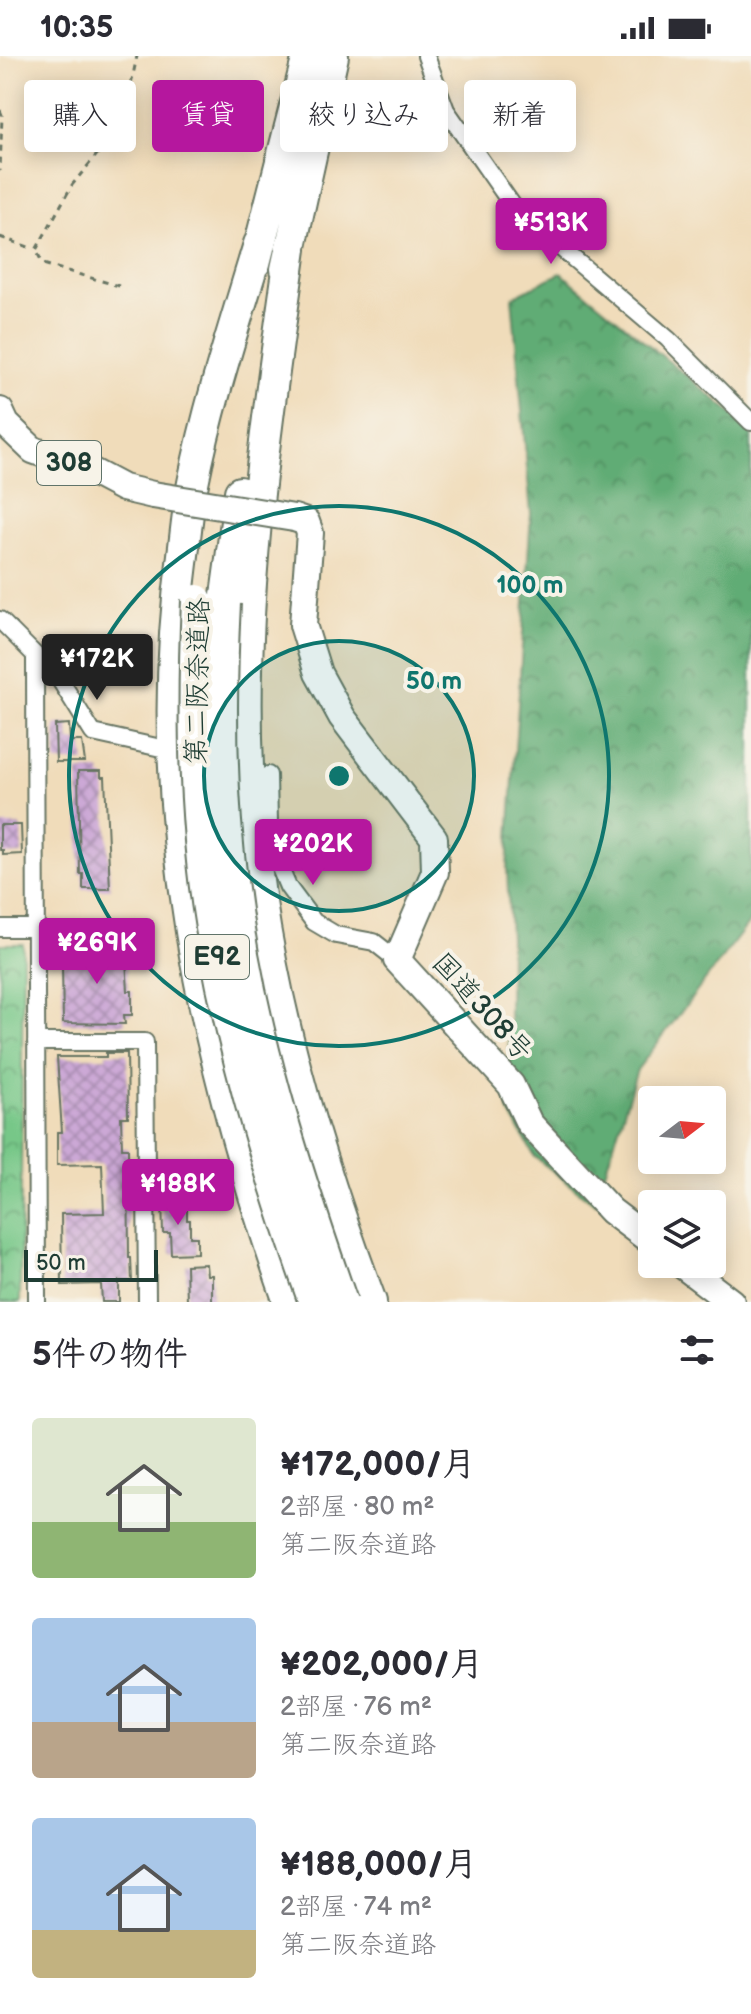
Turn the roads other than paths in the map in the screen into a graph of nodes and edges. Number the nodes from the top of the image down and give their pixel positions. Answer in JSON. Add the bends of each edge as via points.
{"nodes":[{"id":1,"x":308,"y":56,"type":"edge"},
{"id":2,"x":333,"y":56,"type":"edge"},
{"id":3,"x":426,"y":56,"type":"edge"},
{"id":4,"x":259,"y":244,"type":"junction"},
{"id":5,"x":291,"y":249,"type":"junction"},
{"id":6,"x":0,"y":411,"type":"edge"},
{"id":7,"x":751,"y":422,"type":"edge"},
{"id":8,"x":211,"y":601,"type":"junction"},
{"id":9,"x":0,"y":620,"type":"edge"},
{"id":10,"x":35,"y":657,"type":"junction"},
{"id":11,"x":161,"y":748,"type":"dead end"},
{"id":12,"x":268,"y":775,"type":"dead end"},
{"id":13,"x":0,"y":928,"type":"edge"},
{"id":14,"x":36,"y":928,"type":"junction"},
{"id":15,"x":397,"y":960,"type":"junction"},
{"id":16,"x":36,"y":1042,"type":"junction"},
{"id":17,"x":638,"y":1231,"type":"edge"},
{"id":18,"x":699,"y":1278,"type":"edge"},
{"id":19,"x":37,"y":1302,"type":"edge"},
{"id":20,"x":147,"y":1302,"type":"edge"},
{"id":21,"x":289,"y":1302,"type":"edge"},
{"id":22,"x":314,"y":1302,"type":"edge"},
{"id":23,"x":342,"y":1302,"type":"edge"},
{"id":24,"x":371,"y":1302,"type":"edge"},
{"id":25,"x":731,"y":1302,"type":"edge"}],
"edges":[{"from":1,"to":4,"type":"highway","name":"第二阪奈道路","number":"E92"},
{"from":2,"to":5,"type":"highway","name":"第二阪奈道路","number":"E92"},
{"from":3,"to":7,"type":"street","via":[[446,110],[515,209],[668,339]]},
{"from":4,"to":8,"type":"highway","name":"第二阪奈道路","number":"E92","via":[[210,489]]},
{"from":4,"to":21,"type":"highway","via":[[192,485],[176,600],[171,717],[184,890],[204,1004],[241,1152]]},
{"from":5,"to":8,"type":"highway","name":"第二阪奈道路","number":"E92"},
{"from":5,"to":24,"type":"highway","via":[[259,482],[247,662],[248,770],[265,933],[288,1039],[316,1144]]},
{"from":6,"to":15,"type":"highway","name":"国道308号","number":"308","bridge":true,"via":[[33,450],[123,488],[306,522],[310,533],[303,625],[318,673],[342,717],[434,838],[435,872]]},
{"from":8,"to":22,"type":"highway","name":"第二阪奈道路","number":"E92","bridge":true,"via":[[194,686],[199,828],[214,944],[252,1107]]},
{"from":8,"to":23,"type":"highway","name":"第二阪奈道路","number":"E92","bridge":true,"via":[[222,659],[223,772],[240,938],[277,1098]]},
{"from":9,"to":10,"type":"street"},
{"from":10,"to":11,"type":"street","via":[[60,680],[93,733]]},
{"from":10,"to":14,"type":"street"},
{"from":12,"to":15,"type":"street","via":[[274,854],[288,887],[314,922],[336,935],[374,942]]},
{"from":13,"to":14,"type":"street"},
{"from":14,"to":16,"type":"street"},
{"from":15,"to":17,"type":"highway","name":"国道308号","via":[[511,1085],[529,1123],[611,1211]]},
{"from":16,"to":19,"type":"street"},
{"from":16,"to":20,"type":"street","via":[[145,1042]]},
{"from":18,"to":25,"type":"highway"}]}
